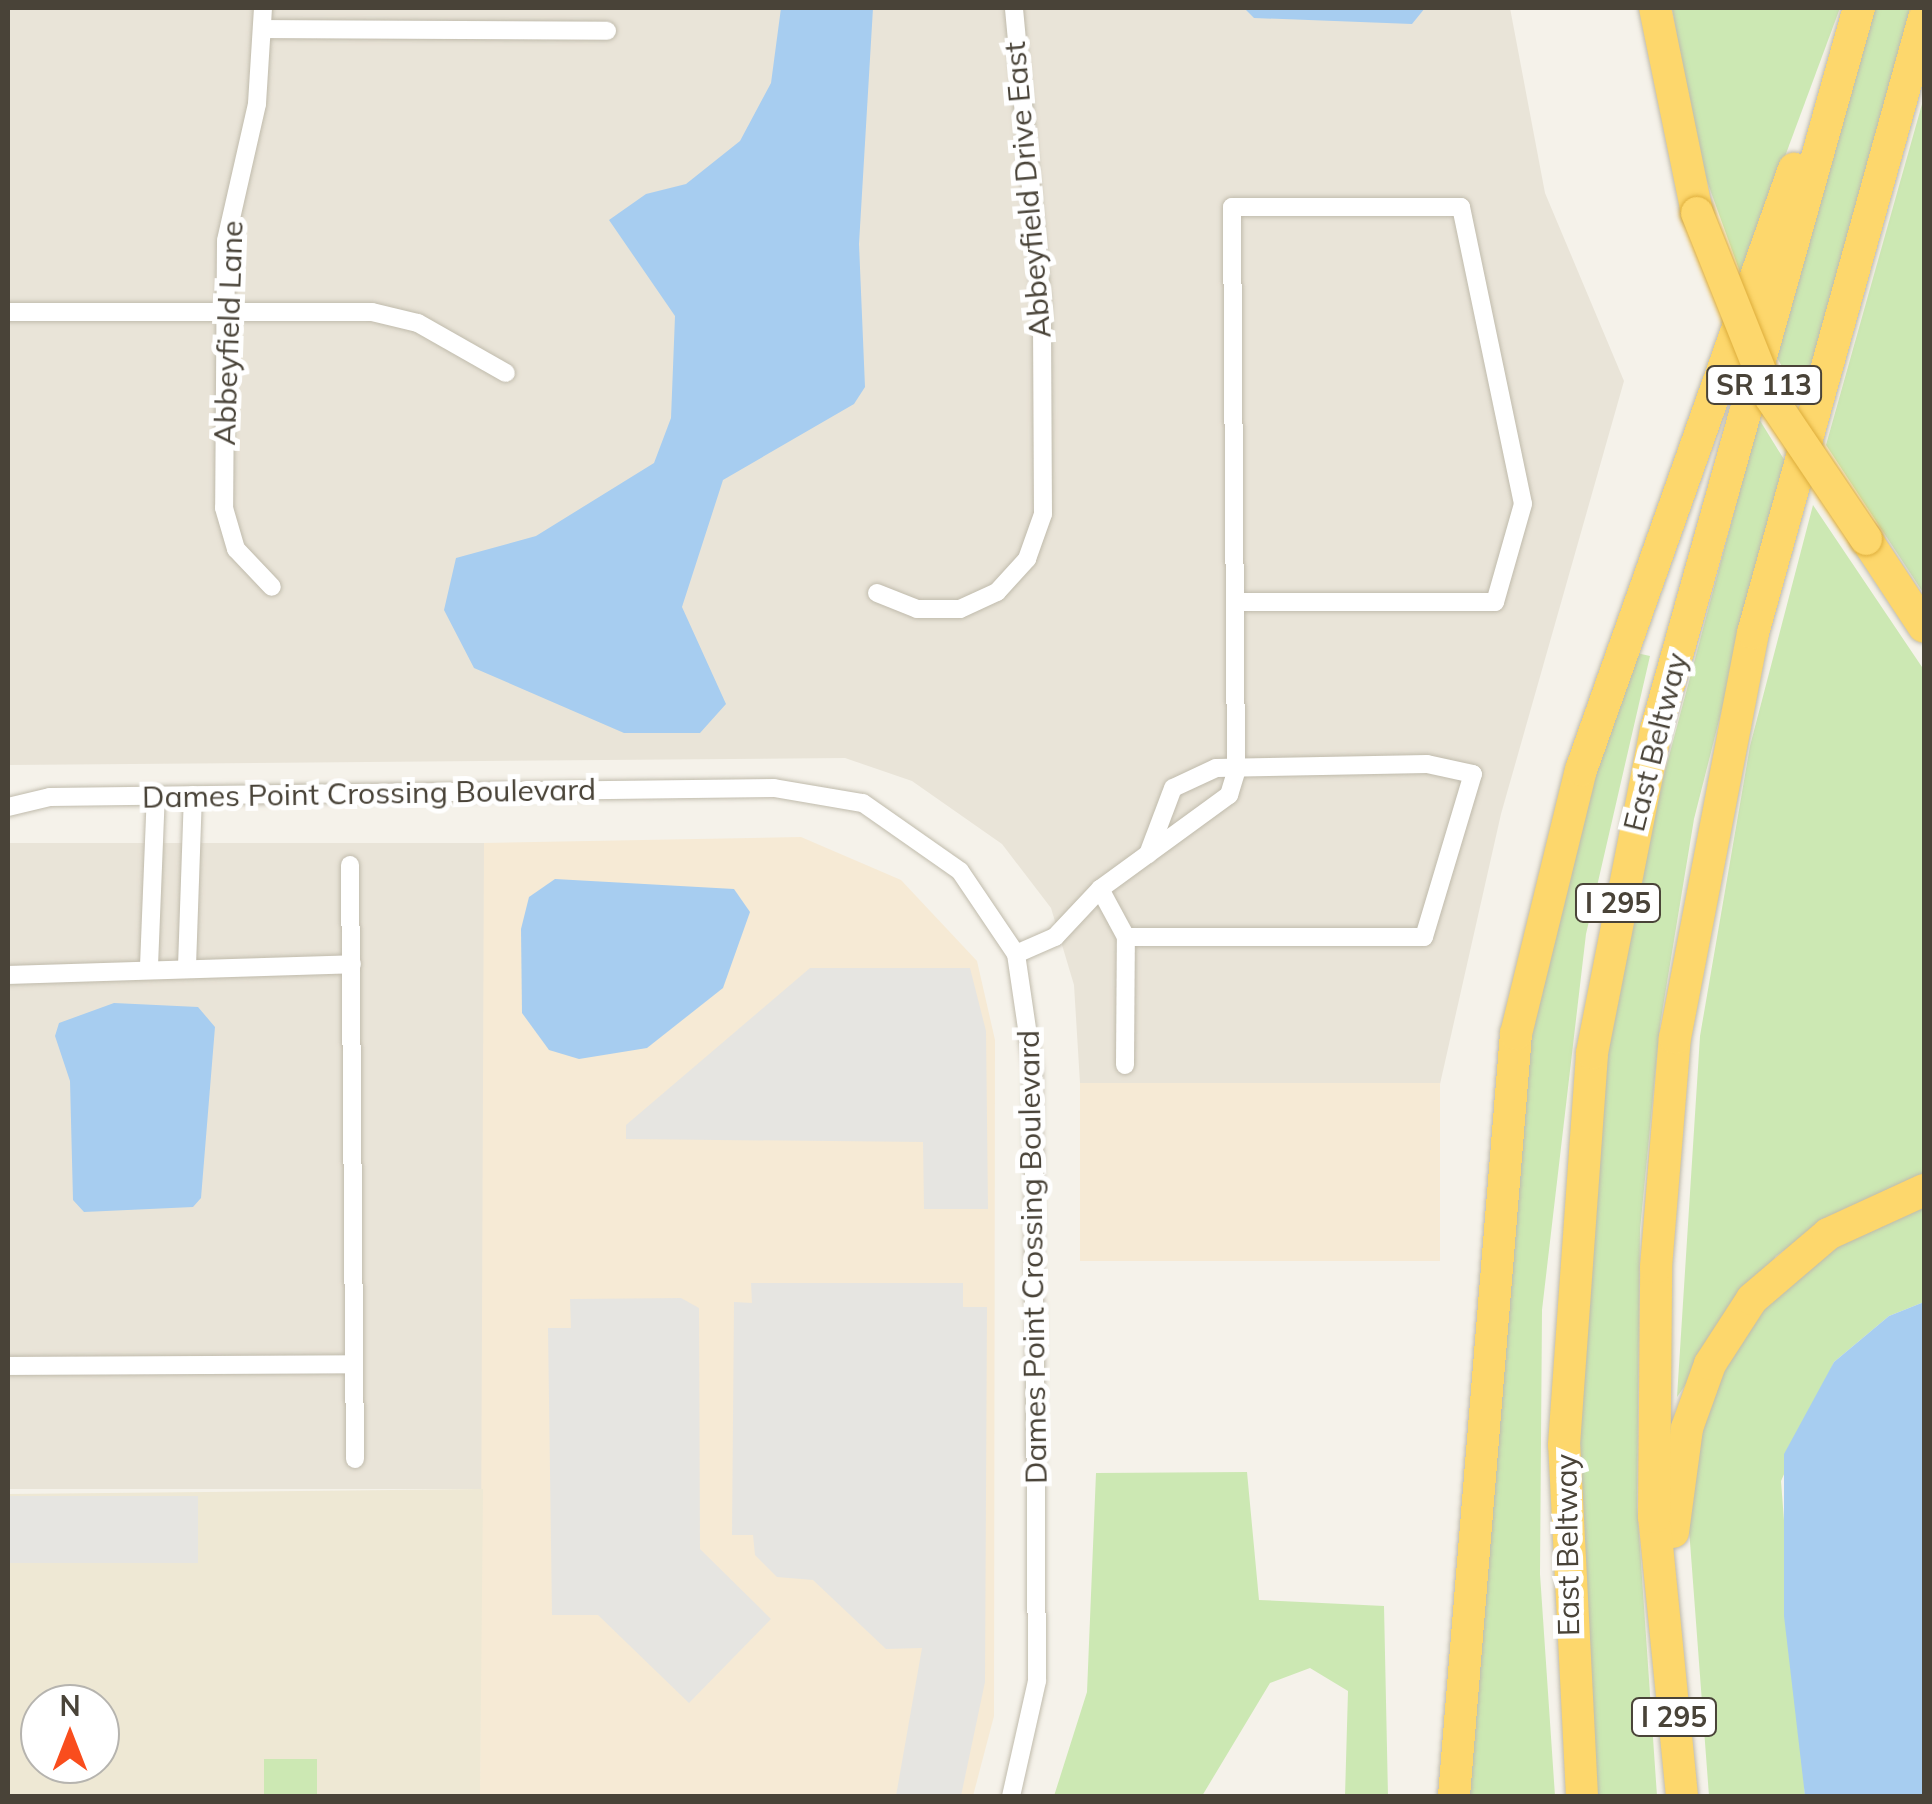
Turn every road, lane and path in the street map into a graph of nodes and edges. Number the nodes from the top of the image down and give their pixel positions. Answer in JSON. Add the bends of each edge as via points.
{"nodes":[{"id":1,"x":263,"y":8,"type":"edge"},
{"id":2,"x":1014,"y":8,"type":"edge"},
{"id":3,"x":1655,"y":8,"type":"edge"},
{"id":4,"x":1924,"y":18,"type":"edge"},
{"id":5,"x":1855,"y":22,"type":"edge"},
{"id":6,"x":263,"y":29,"type":"junction"},
{"id":7,"x":607,"y":31,"type":"dead end"},
{"id":8,"x":8,"y":312,"type":"edge"},
{"id":9,"x":225,"y":313,"type":"junction"},
{"id":10,"x":506,"y":373,"type":"dead end"},
{"id":11,"x":272,"y":586,"type":"dead end"},
{"id":12,"x":877,"y":593,"type":"dead end"},
{"id":13,"x":1235,"y":602,"type":"junction"},
{"id":14,"x":1924,"y":627,"type":"edge"},
{"id":15,"x":1236,"y":767,"type":"junction"},
{"id":16,"x":193,"y":795,"type":"junction"},
{"id":17,"x":156,"y":796,"type":"junction"},
{"id":18,"x":8,"y":806,"type":"edge"},
{"id":19,"x":1148,"y":854,"type":"junction"},
{"id":20,"x":350,"y":865,"type":"dead end"},
{"id":21,"x":1100,"y":889,"type":"junction"},
{"id":22,"x":155,"y":900,"type":"junction"},
{"id":23,"x":190,"y":900,"type":"junction"},
{"id":24,"x":1126,"y":937,"type":"junction"},
{"id":25,"x":1016,"y":954,"type":"junction"},
{"id":26,"x":352,"y":964,"type":"junction"},
{"id":27,"x":149,"y":966,"type":"junction"},
{"id":28,"x":187,"y":966,"type":"junction"},
{"id":29,"x":8,"y":974,"type":"edge"},
{"id":30,"x":1124,"y":1065,"type":"dead end"},
{"id":31,"x":1924,"y":1190,"type":"edge"},
{"id":32,"x":354,"y":1364,"type":"junction"},
{"id":33,"x":8,"y":1366,"type":"edge"},
{"id":34,"x":355,"y":1458,"type":"dead end"},
{"id":35,"x":1667,"y":1636,"type":"junction"},
{"id":36,"x":1011,"y":1796,"type":"edge"},
{"id":37,"x":1454,"y":1796,"type":"edge"},
{"id":38,"x":1582,"y":1796,"type":"edge"},
{"id":39,"x":1682,"y":1796,"type":"edge"}],
"edges":[{"from":1,"to":6,"type":"street","name":"Abbeyfield Lane"},
{"from":2,"to":12,"type":"street","name":"Abbeyfield Drive East","via":[[1042,305],[1043,514],[1026,559],[997,592],[960,608],[917,610]]},
{"from":3,"to":14,"type":"highway","number":"SR 113","bridge":true,"via":[[1697,213],[1771,398]]},
{"from":4,"to":35,"type":"highway","number":"I 295","via":[[1753,633],[1674,1038],[1653,1358],[1654,1517]]},
{"from":5,"to":37,"type":"highway","via":[[1761,248],[1622,644],[1546,898],[1498,1181]]},
{"from":5,"to":38,"type":"highway","name":"East Beltway","number":"I 295","via":[[1656,730],[1592,1052],[1564,1445]]},
{"from":6,"to":7,"type":"street"},
{"from":6,"to":9,"type":"street","name":"Abbeyfield Lane","via":[[226,241]]},
{"from":8,"to":9,"type":"street"},
{"from":9,"to":10,"type":"street","via":[[372,312],[418,323]]},
{"from":9,"to":11,"type":"street","name":"Abbeyfield Lane","via":[[224,508],[236,549]]},
{"from":13,"to":13,"type":"street","via":[[1232,207],[1461,207],[1523,504],[1494,602]]},
{"from":13,"to":15,"type":"street"},
{"from":15,"to":19,"type":"street","via":[[1229,796]]},
{"from":15,"to":19,"type":"street","via":[[1174,788]]},
{"from":15,"to":24,"type":"street","via":[[1427,764],[1473,774],[1424,937]]},
{"from":16,"to":17,"type":"street","name":"Dames Point Crossing Boulevard"},
{"from":16,"to":23,"type":"street"},
{"from":16,"to":25,"type":"street","name":"Dames Point Crossing Boulevard","via":[[774,788],[863,803],[960,871]]},
{"from":17,"to":18,"type":"street","name":"Dames Point Crossing Boulevard"},
{"from":17,"to":22,"type":"street"},
{"from":19,"to":21,"type":"street"},
{"from":20,"to":26,"type":"street"},
{"from":21,"to":24,"type":"street"},
{"from":21,"to":25,"type":"street","via":[[1055,938]]},
{"from":22,"to":23,"type":"street"},
{"from":22,"to":27,"type":"street"},
{"from":23,"to":28,"type":"street"},
{"from":24,"to":30,"type":"street"},
{"from":25,"to":36,"type":"street","name":"Dames Point Crossing Boulevard","via":[[1033,1069],[1036,1681]]},
{"from":26,"to":28,"type":"street"},
{"from":26,"to":32,"type":"street"},
{"from":27,"to":28,"type":"street"},
{"from":27,"to":29,"type":"street"},
{"from":31,"to":35,"type":"highway","via":[[1872,1209],[1792,1262],[1752,1299],[1710,1364],[1676,1492]]},
{"from":32,"to":33,"type":"street"},
{"from":32,"to":34,"type":"street"},
{"from":35,"to":39,"type":"highway","number":"I 295"}]}
